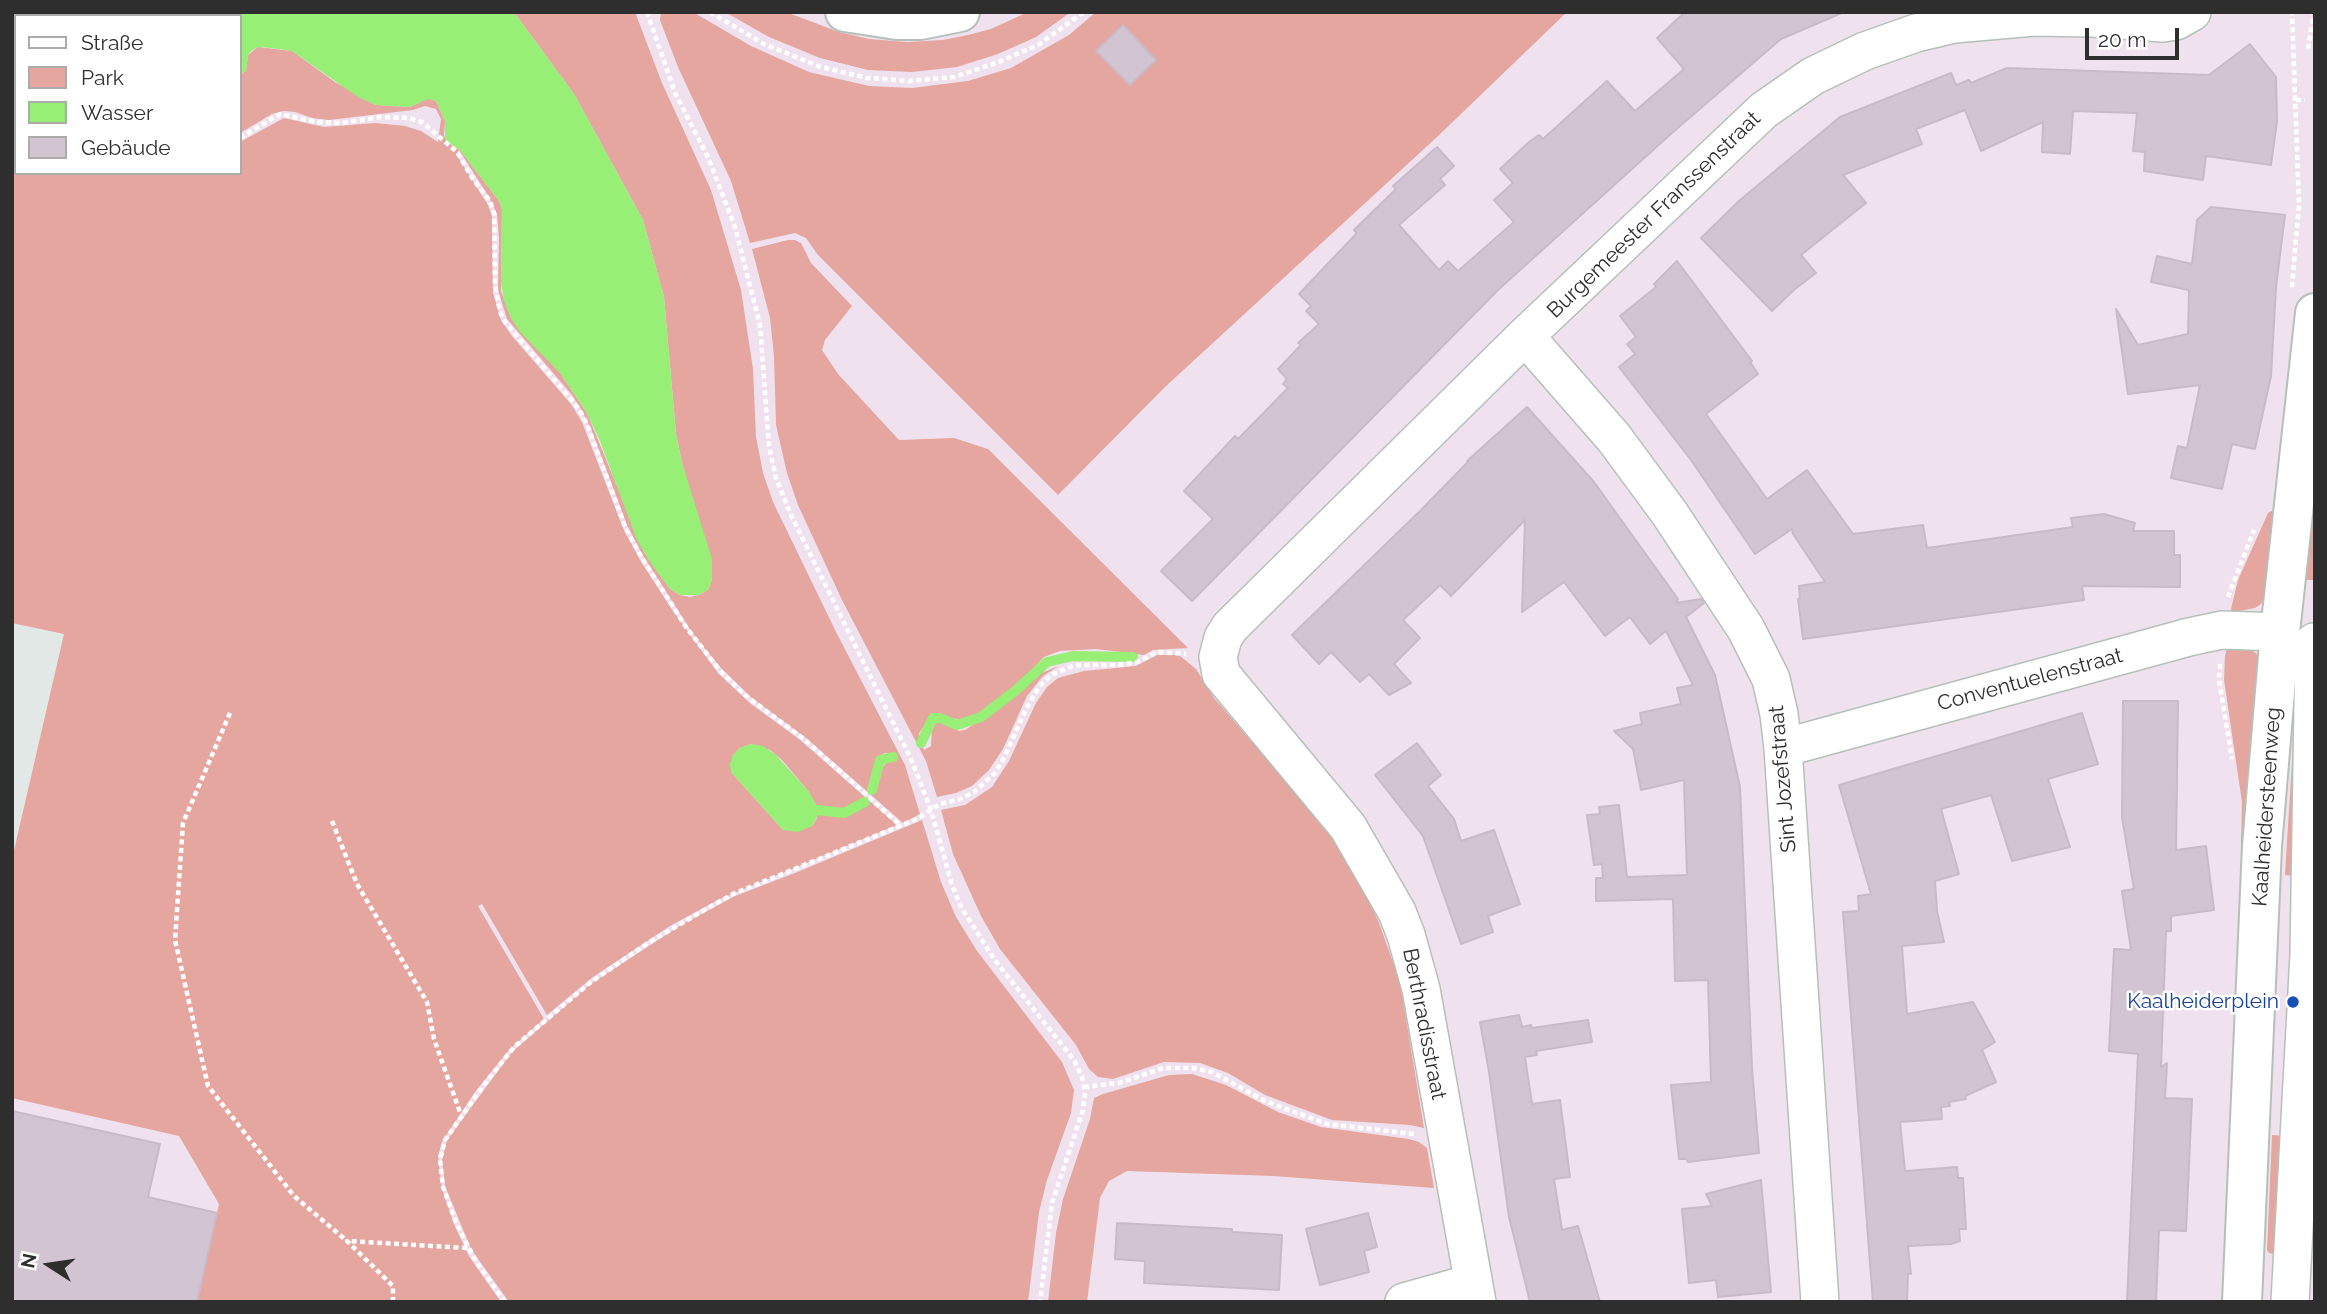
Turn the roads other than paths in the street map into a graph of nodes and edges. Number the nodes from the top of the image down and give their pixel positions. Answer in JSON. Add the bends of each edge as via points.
{"nodes":[{"id":1,"x":845,"y":12,"type":"edge"},
{"id":2,"x":960,"y":12,"type":"edge"},
{"id":3,"x":2192,"y":12,"type":"edge"},
{"id":4,"x":2315,"y":313,"type":"edge"},
{"id":5,"x":1525,"y":337,"type":"junction"},
{"id":6,"x":2297,"y":637,"type":"edge"},
{"id":7,"x":1220,"y":647,"type":"joint"},
{"id":8,"x":1783,"y":748,"type":"junction"},
{"id":9,"x":1474,"y":1292,"type":"edge"},
{"id":10,"x":2242,"y":1298,"type":"edge"},
{"id":11,"x":2299,"y":1298,"type":"edge"},
{"id":12,"x":1404,"y":1302,"type":"edge"},
{"id":13,"x":1820,"y":1302,"type":"edge"}],
"edges":[{"from":1,"to":2,"type":"street","via":[[920,20]]},
{"from":3,"to":5,"type":"street","name":"Burgemeester Franssenstraat","via":[[2163,23],[2034,17],[1954,24],[1839,62],[1764,110]]},
{"from":4,"to":6,"type":"street","name":"Kaalheidersteenweg"},
{"from":5,"to":7,"type":"street","name":"Burgemeester Franssenstraat","via":[[1230,626]]},
{"from":5,"to":8,"type":"street","name":"Sint Jozefstraat","via":[[1614,438],[1746,629],[1771,679]]},
{"from":6,"to":8,"type":"street","name":"Conventuelenstraat","via":[[2222,630],[2189,637]]},
{"from":6,"to":10,"type":"street","name":"Kaalheidersteenweg","via":[[2262,846]]},
{"from":6,"to":11,"type":"street","name":"Kaalheidersteenweg","via":[[2309,955]]},
{"from":7,"to":9,"type":"street","name":"Berthradisstraat","via":[[1221,674],[1349,827],[1397,912],[1421,989]]},
{"from":8,"to":13,"type":"street","name":"Sint Jozefstraat"},
{"from":9,"to":12,"type":"street"},
{"from":10,"to":11,"type":"street"}]}
